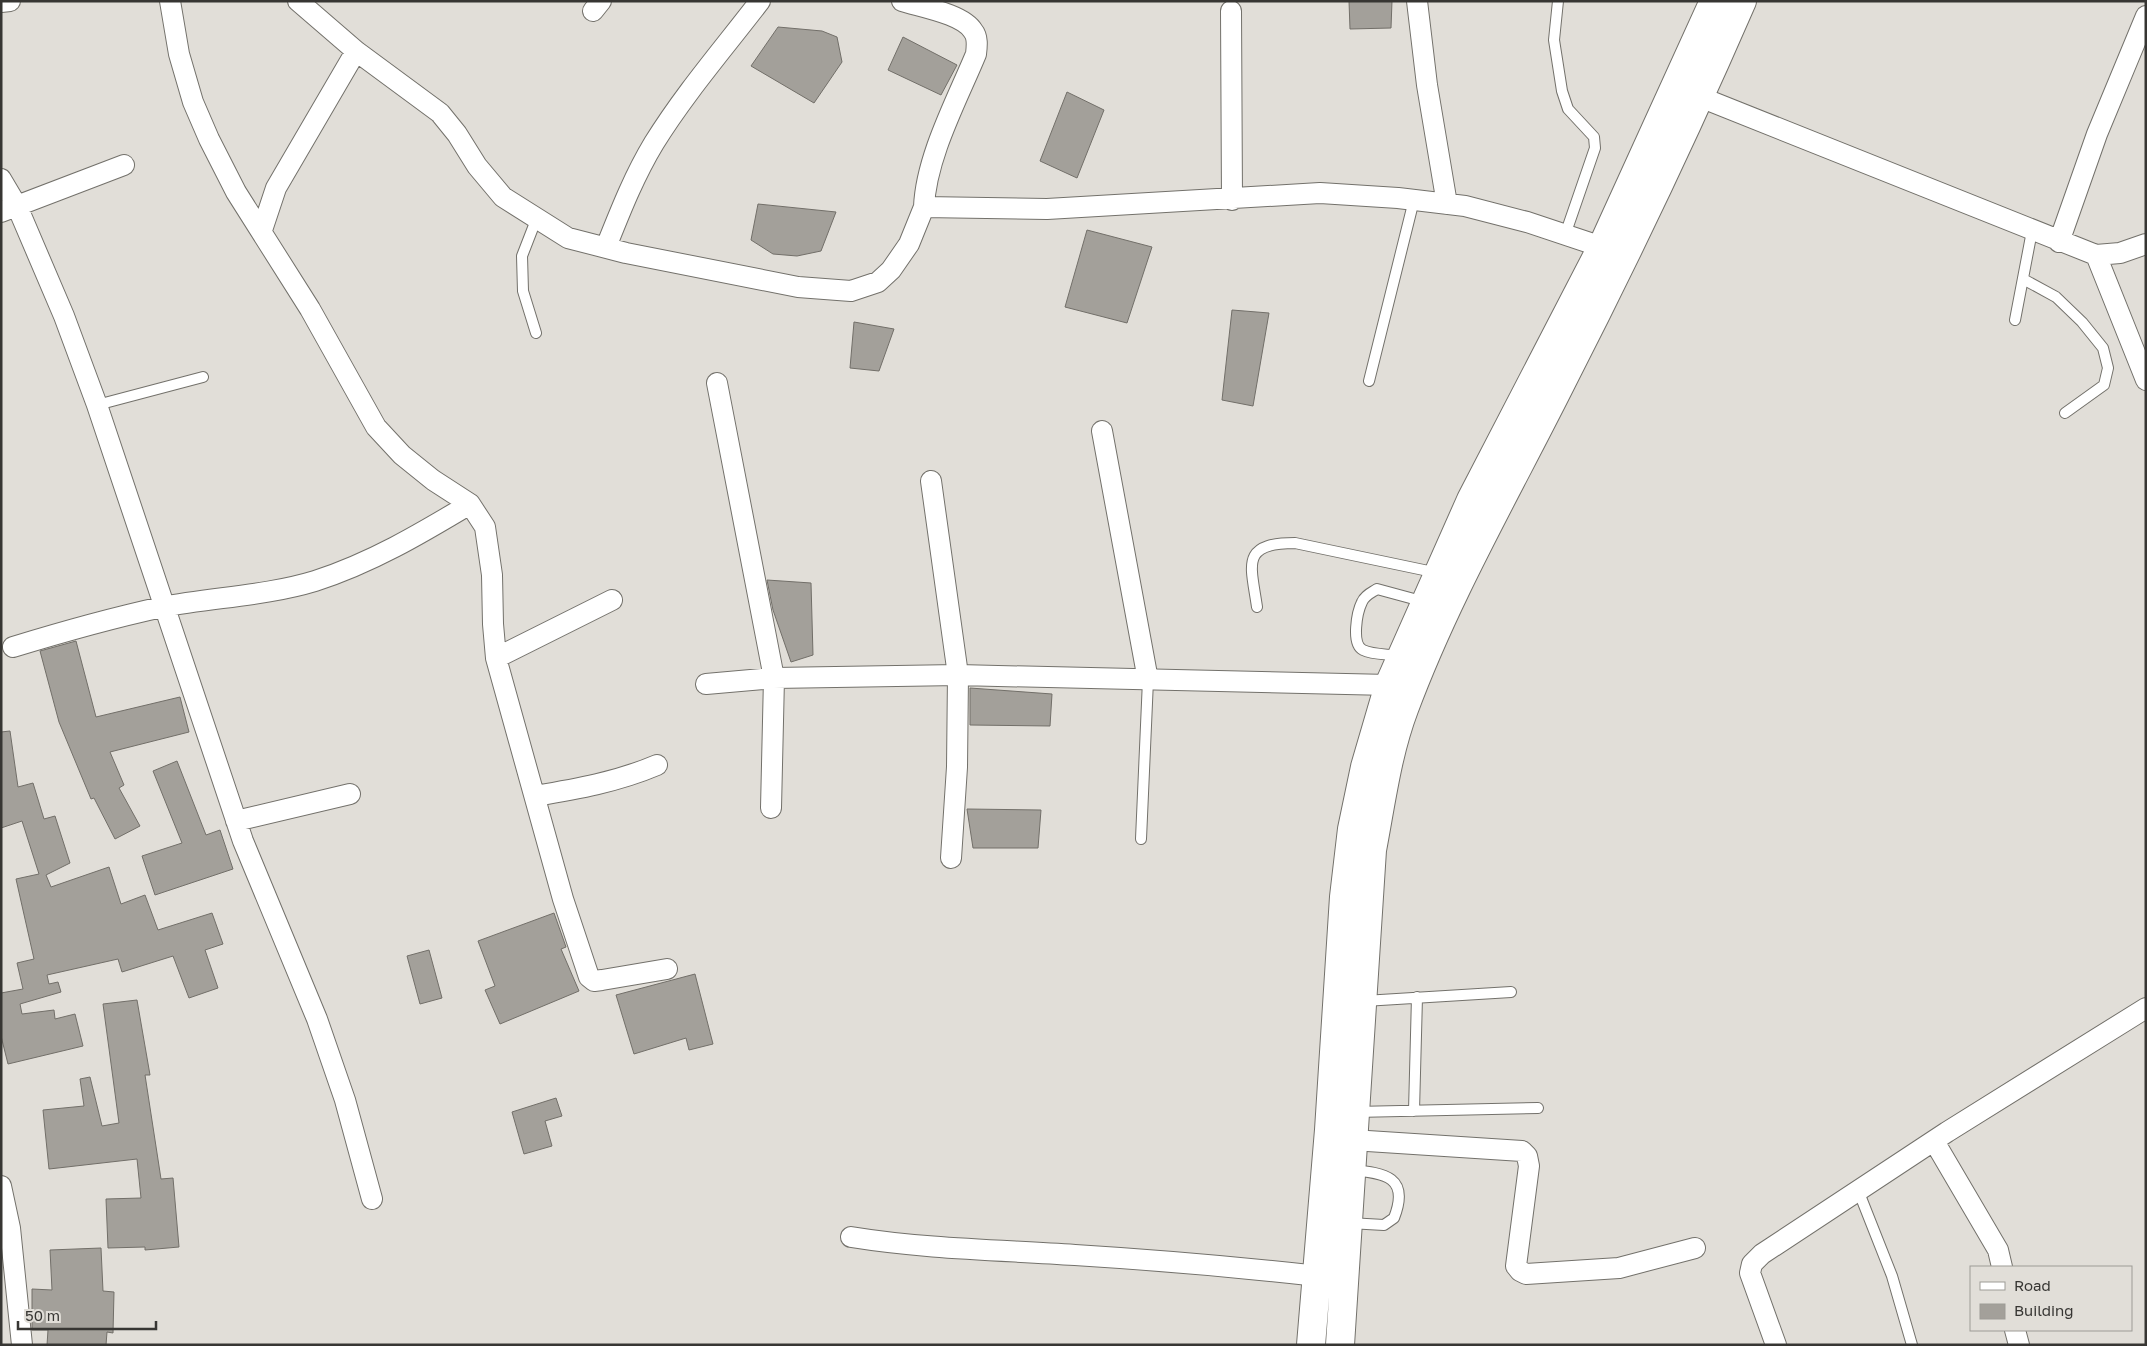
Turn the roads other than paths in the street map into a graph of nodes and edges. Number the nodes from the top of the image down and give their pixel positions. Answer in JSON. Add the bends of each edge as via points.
{"nodes":[{"id":1,"x":10,"y":1,"type":"edge"},
{"id":2,"x":170,"y":1,"type":"edge"},
{"id":3,"x":298,"y":1,"type":"edge"},
{"id":4,"x":760,"y":1,"type":"edge"},
{"id":5,"x":902,"y":1,"type":"edge"},
{"id":6,"x":1417,"y":1,"type":"edge"},
{"id":7,"x":1558,"y":1,"type":"edge"},
{"id":8,"x":1714,"y":1,"type":"edge"},
{"id":9,"x":1742,"y":1,"type":"edge"},
{"id":10,"x":1,"y":2,"type":"edge"},
{"id":11,"x":1231,"y":10,"type":"dead end"},
{"id":12,"x":2146,"y":16,"type":"edge"},
{"id":13,"x":356,"y":52,"type":"junction"},
{"id":14,"x":1700,"y":97,"type":"junction"},
{"id":15,"x":124,"y":166,"type":"dead end"},
{"id":16,"x":1,"y":179,"type":"edge"},
{"id":17,"x":1232,"y":200,"type":"junction"},
{"id":18,"x":1414,"y":200,"type":"junction"},
{"id":19,"x":1448,"y":204,"type":"junction"},
{"id":20,"x":924,"y":207,"type":"junction"},
{"id":21,"x":9,"y":209,"type":"edge"},
{"id":22,"x":536,"y":220,"type":"junction"},
{"id":23,"x":262,"y":230,"type":"junction"},
{"id":24,"x":2032,"y":231,"type":"junction"},
{"id":25,"x":1565,"y":235,"type":"junction"},
{"id":26,"x":2059,"y":242,"type":"junction"},
{"id":27,"x":2146,"y":244,"type":"edge"},
{"id":28,"x":606,"y":248,"type":"junction"},
{"id":29,"x":1612,"y":254,"type":"junction"},
{"id":30,"x":2096,"y":255,"type":"junction"},
{"id":31,"x":2022,"y":279,"type":"junction"},
{"id":32,"x":2015,"y":320,"type":"dead end"},
{"id":33,"x":536,"y":333,"type":"dead end"},
{"id":34,"x":203,"y":378,"type":"dead end"},
{"id":35,"x":2146,"y":380,"type":"edge"},
{"id":36,"x":1370,"y":382,"type":"dead end"},
{"id":37,"x":717,"y":383,"type":"dead end"},
{"id":38,"x":97,"y":405,"type":"junction"},
{"id":39,"x":2064,"y":413,"type":"dead end"},
{"id":40,"x":1102,"y":431,"type":"dead end"},
{"id":41,"x":931,"y":481,"type":"dead end"},
{"id":42,"x":470,"y":504,"type":"junction"},
{"id":43,"x":1439,"y":573,"type":"junction"},
{"id":44,"x":612,"y":600,"type":"dead end"},
{"id":45,"x":1426,"y":602,"type":"junction"},
{"id":46,"x":164,"y":607,"type":"junction"},
{"id":47,"x":1257,"y":607,"type":"dead end"},
{"id":48,"x":12,"y":647,"type":"dead end"},
{"id":49,"x":1402,"y":656,"type":"junction"},
{"id":50,"x":496,"y":658,"type":"junction"},
{"id":51,"x":958,"y":675,"type":"junction"},
{"id":52,"x":774,"y":678,"type":"junction"},
{"id":53,"x":1148,"y":680,"type":"junction"},
{"id":54,"x":706,"y":684,"type":"dead end"},
{"id":55,"x":1389,"y":685,"type":"junction"},
{"id":56,"x":656,"y":765,"type":"dead end"},
{"id":57,"x":350,"y":794,"type":"dead end"},
{"id":58,"x":536,"y":796,"type":"junction"},
{"id":59,"x":771,"y":808,"type":"dead end"},
{"id":60,"x":236,"y":821,"type":"junction"},
{"id":61,"x":1142,"y":838,"type":"dead end"},
{"id":62,"x":951,"y":858,"type":"dead end"},
{"id":63,"x":667,"y":969,"type":"dead end"},
{"id":64,"x":1511,"y":992,"type":"dead end"},
{"id":65,"x":1417,"y":997,"type":"junction"},
{"id":66,"x":1363,"y":1000,"type":"junction"},
{"id":67,"x":2146,"y":1008,"type":"edge"},
{"id":68,"x":1538,"y":1108,"type":"dead end"},
{"id":69,"x":1414,"y":1111,"type":"junction"},
{"id":70,"x":1354,"y":1112,"type":"junction"},
{"id":71,"x":1352,"y":1140,"type":"junction"},
{"id":72,"x":1934,"y":1141,"type":"junction"},
{"id":73,"x":1351,"y":1170,"type":"junction"},
{"id":74,"x":1,"y":1186,"type":"edge"},
{"id":75,"x":1858,"y":1190,"type":"junction"},
{"id":76,"x":372,"y":1199,"type":"dead end"},
{"id":77,"x":1348,"y":1223,"type":"junction"},
{"id":78,"x":851,"y":1237,"type":"dead end"},
{"id":79,"x":1695,"y":1248,"type":"dead end"},
{"id":80,"x":2002,"y":1266,"type":"edge"},
{"id":81,"x":1318,"y":1276,"type":"junction"},
{"id":82,"x":2015,"y":1331,"type":"edge"},
{"id":83,"x":22,"y":1345,"type":"edge"},
{"id":84,"x":1311,"y":1345,"type":"edge"},
{"id":85,"x":1340,"y":1345,"type":"edge"},
{"id":86,"x":1776,"y":1345,"type":"edge"},
{"id":87,"x":1912,"y":1345,"type":"edge"},
{"id":88,"x":2019,"y":1345,"type":"edge"}],
"edges":[{"from":1,"to":10,"type":"street"},
{"from":2,"to":23,"type":"street","via":[[179,54],[193,102],[236,192]]},
{"from":3,"to":13,"type":"street"},
{"from":4,"to":28,"type":"street","via":[[654,142],[632,184]]},
{"from":5,"to":20,"type":"street","via":[[962,19],[974,31],[977,43],[976,54],[924,187]]},
{"from":6,"to":19,"type":"street","via":[[1427,85]]},
{"from":7,"to":25,"type":"lane","via":[[1554,40],[1562,90],[1568,109],[1594,137],[1595,148]]},
{"from":8,"to":29,"type":"main road"},
{"from":9,"to":14,"type":"main road"},
{"from":11,"to":17,"type":"street"},
{"from":12,"to":26,"type":"street","via":[[2097,134]]},
{"from":13,"to":22,"type":"street","via":[[440,113],[503,197]]},
{"from":13,"to":23,"type":"street","via":[[276,188]]},
{"from":14,"to":24,"type":"street"},
{"from":14,"to":29,"type":"main road"},
{"from":15,"to":21,"type":"street"},
{"from":16,"to":21,"type":"street"},
{"from":17,"to":18,"type":"street","via":[[1320,193]]},
{"from":17,"to":20,"type":"street","via":[[1047,208]]},
{"from":18,"to":19,"type":"street"},
{"from":18,"to":36,"type":"lane"},
{"from":19,"to":25,"type":"street","via":[[1527,222]]},
{"from":20,"to":28,"type":"street","via":[[909,244],[891,270],[878,282],[851,291],[798,287]]},
{"from":21,"to":38,"type":"street","via":[[64,316]]},
{"from":22,"to":28,"type":"street","via":[[568,238]]},
{"from":22,"to":33,"type":"lane","via":[[522,256],[522,291]]},
{"from":23,"to":42,"type":"street","via":[[376,427],[415,465]]},
{"from":24,"to":26,"type":"street"},
{"from":24,"to":31,"type":"lane"},
{"from":25,"to":29,"type":"street"},
{"from":26,"to":30,"type":"street"},
{"from":27,"to":30,"type":"street","via":[[2120,254]]},
{"from":29,"to":43,"type":"main road","via":[[1471,500]]},
{"from":29,"to":66,"type":"main road","via":[[1447,609],[1404,710],[1386,776],[1372,850]]},
{"from":30,"to":35,"type":"street"},
{"from":31,"to":32,"type":"lane"},
{"from":31,"to":39,"type":"lane","via":[[2056,297],[2103,348],[2108,368],[2104,385]]},
{"from":34,"to":38,"type":"lane"},
{"from":37,"to":52,"type":"street"},
{"from":38,"to":46,"type":"street"},
{"from":40,"to":53,"type":"street"},
{"from":41,"to":51,"type":"street"},
{"from":42,"to":46,"type":"street","via":[[371,560],[314,581]]},
{"from":42,"to":50,"type":"street","via":[[485,527],[489,548]]},
{"from":43,"to":45,"type":"main road"},
{"from":43,"to":47,"type":"lane","via":[[1295,543],[1263,546],[1255,554],[1252,568]]},
{"from":44,"to":50,"type":"street"},
{"from":45,"to":49,"type":"main road"},
{"from":45,"to":49,"type":"lane","via":[[1377,589],[1367,594],[1362,603],[1355,637],[1357,644],[1364,650]]},
{"from":46,"to":48,"type":"street"},
{"from":46,"to":60,"type":"street"},
{"from":49,"to":55,"type":"main road"},
{"from":50,"to":58,"type":"street"},
{"from":51,"to":52,"type":"street"},
{"from":51,"to":53,"type":"street"},
{"from":51,"to":62,"type":"street","via":[[957,767]]},
{"from":52,"to":54,"type":"street"},
{"from":52,"to":59,"type":"street"},
{"from":53,"to":55,"type":"street"},
{"from":53,"to":61,"type":"lane"},
{"from":55,"to":81,"type":"main road","via":[[1365,768],[1349,848]]},
{"from":56,"to":58,"type":"street","via":[[628,777]]},
{"from":57,"to":60,"type":"street"},
{"from":58,"to":63,"type":"street","via":[[563,899],[589,977],[594,981]]},
{"from":60,"to":76,"type":"street","via":[[317,1019],[345,1100]]},
{"from":64,"to":65,"type":"lane"},
{"from":65,"to":66,"type":"lane"},
{"from":65,"to":69,"type":"lane"},
{"from":66,"to":70,"type":"main road"},
{"from":67,"to":72,"type":"street"},
{"from":68,"to":69,"type":"lane"},
{"from":69,"to":70,"type":"lane"},
{"from":70,"to":71,"type":"main road"},
{"from":71,"to":73,"type":"main road"},
{"from":71,"to":79,"type":"street","via":[[1522,1151],[1528,1156],[1529,1166],[1516,1266],[1526,1274],[1619,1268]]},
{"from":72,"to":75,"type":"street"},
{"from":72,"to":80,"type":"street","via":[[1998,1250]]},
{"from":73,"to":77,"type":"main road"},
{"from":73,"to":77,"type":"lane","via":[[1387,1176],[1396,1184],[1399,1197],[1394,1218],[1384,1225]]},
{"from":74,"to":83,"type":"street","via":[[10,1228]]},
{"from":75,"to":86,"type":"street","via":[[1752,1264],[1750,1273]]},
{"from":75,"to":87,"type":"lane","via":[[1892,1276]]},
{"from":77,"to":85,"type":"main road"},
{"from":78,"to":81,"type":"street","via":[[907,1246],[1076,1255]]},
{"from":81,"to":84,"type":"main road"},
{"from":82,"to":88,"type":"street"}]}
